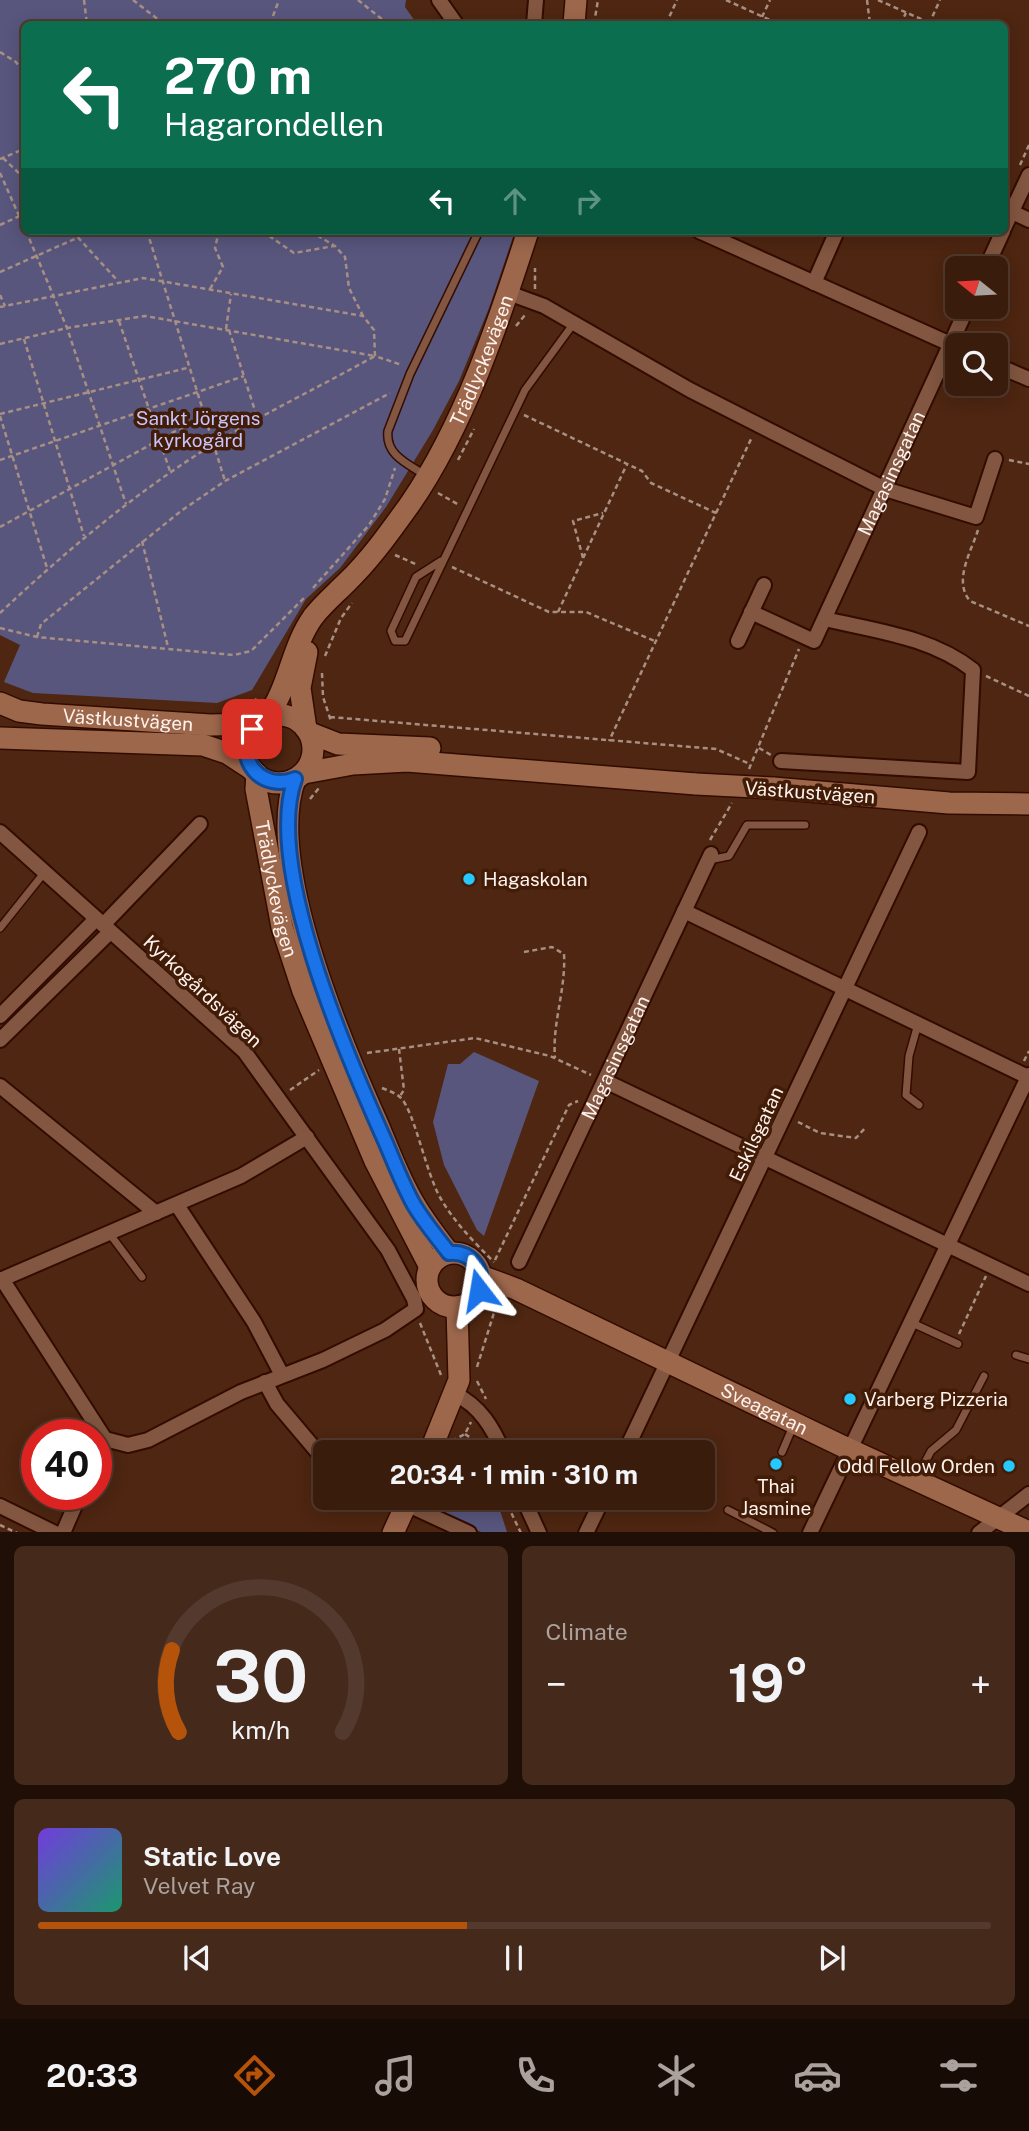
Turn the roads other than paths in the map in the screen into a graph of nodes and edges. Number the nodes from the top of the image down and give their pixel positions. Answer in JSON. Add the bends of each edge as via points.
{"nodes":[{"id":1,"x":439,"y":0,"type":"edge"},
{"id":2,"x":536,"y":0,"type":"edge"},
{"id":3,"x":576,"y":0,"type":"edge"},
{"id":4,"x":454,"y":21,"type":"edge"},
{"id":5,"x":534,"y":21,"type":"edge"},
{"id":6,"x":574,"y":21,"type":"edge"},
{"id":7,"x":1029,"y":174,"type":"edge"},
{"id":8,"x":1012,"y":212,"type":"junction"},
{"id":9,"x":1008,"y":220,"type":"edge"},
{"id":10,"x":1029,"y":220,"type":"edge"},
{"id":11,"x":477,"y":235,"type":"edge"},
{"id":12,"x":527,"y":235,"type":"edge"},
{"id":13,"x":708,"y":235,"type":"edge"},
{"id":14,"x":835,"y":235,"type":"edge"},
{"id":15,"x":1001,"y":235,"type":"edge"},
{"id":16,"x":992,"y":256,"type":"edge"},
{"id":17,"x":814,"y":284,"type":"junction"},
{"id":18,"x":506,"y":292,"type":"junction"},
{"id":19,"x":574,"y":323,"type":"junction"},
{"id":20,"x":945,"y":342,"type":"edge"},
{"id":21,"x":945,"y":365,"type":"edge"},
{"id":22,"x":1008,"y":370,"type":"edge"},
{"id":23,"x":1029,"y":379,"type":"edge"},
{"id":24,"x":995,"y":459,"type":"road end"},
{"id":25,"x":427,"y":476,"type":"junction"},
{"id":26,"x":885,"y":489,"type":"junction"},
{"id":27,"x":441,"y":561,"type":"junction"},
{"id":28,"x":346,"y":583,"type":"junction"},
{"id":29,"x":764,"y":584,"type":"dead end"},
{"id":30,"x":751,"y":612,"type":"junction"},
{"id":31,"x":824,"y":619,"type":"junction"},
{"id":32,"x":738,"y":641,"type":"dead end"},
{"id":33,"x":0,"y":703,"type":"edge"},
{"id":34,"x":262,"y":721,"type":"junction"},
{"id":35,"x":308,"y":731,"type":"junction"},
{"id":36,"x":0,"y":738,"type":"edge"},
{"id":37,"x":781,"y":761,"type":"dead end"},
{"id":38,"x":255,"y":772,"type":"junction"},
{"id":39,"x":591,"y":775,"type":"junction"},
{"id":40,"x":299,"y":776,"type":"junction"},
{"id":41,"x":1029,"y":804,"type":"edge"},
{"id":42,"x":200,"y":824,"type":"dead end"},
{"id":43,"x":805,"y":825,"type":"dead end"},
{"id":44,"x":0,"y":832,"type":"edge"},
{"id":45,"x":919,"y":832,"type":"dead end"},
{"id":46,"x":710,"y":857,"type":"joint"},
{"id":47,"x":44,"y":873,"type":"junction"},
{"id":48,"x":684,"y":911,"type":"junction"},
{"id":49,"x":103,"y":925,"type":"junction"},
{"id":50,"x":0,"y":928,"type":"edge"},
{"id":51,"x":846,"y":988,"type":"junction"},
{"id":52,"x":0,"y":1016,"type":"edge"},
{"id":53,"x":919,"y":1024,"type":"junction"},
{"id":54,"x":0,"y":1040,"type":"edge"},
{"id":55,"x":1029,"y":1076,"type":"edge"},
{"id":56,"x":605,"y":1081,"type":"junction"},
{"id":57,"x":0,"y":1086,"type":"edge"},
{"id":58,"x":919,"y":1105,"type":"dead end"},
{"id":59,"x":307,"y":1137,"type":"junction"},
{"id":60,"x":767,"y":1157,"type":"junction"},
{"id":61,"x":177,"y":1205,"type":"junction"},
{"id":62,"x":156,"y":1213,"type":"junction"},
{"id":63,"x":109,"y":1232,"type":"junction"},
{"id":64,"x":947,"y":1244,"type":"junction"},
{"id":65,"x":449,"y":1253,"type":"junction"},
{"id":66,"x":519,"y":1262,"type":"dead end"},
{"id":67,"x":430,"y":1267,"type":"junction"},
{"id":68,"x":481,"y":1276,"type":"junction"},
{"id":69,"x":142,"y":1277,"type":"dead end"},
{"id":70,"x":1,"y":1280,"type":"edge"},
{"id":71,"x":502,"y":1284,"type":"joint"},
{"id":72,"x":1029,"y":1284,"type":"edge"},
{"id":73,"x":457,"y":1307,"type":"junction"},
{"id":74,"x":910,"y":1322,"type":"junction"},
{"id":75,"x":956,"y":1344,"type":"road end"},
{"id":76,"x":1016,"y":1355,"type":"dead end"},
{"id":77,"x":1029,"y":1359,"type":"edge"},
{"id":78,"x":668,"y":1363,"type":"junction"},
{"id":79,"x":282,"y":1375,"type":"junction"},
{"id":80,"x":984,"y":1376,"type":"dead end"},
{"id":81,"x":265,"y":1382,"type":"junction"},
{"id":82,"x":448,"y":1390,"type":"junction"},
{"id":83,"x":92,"y":1419,"type":"edge"},
{"id":84,"x":794,"y":1423,"type":"junction"},
{"id":85,"x":433,"y":1440,"type":"edge"},
{"id":86,"x":496,"y":1440,"type":"edge"},
{"id":87,"x":631,"y":1440,"type":"edge"},
{"id":88,"x":112,"y":1442,"type":"edge"},
{"id":89,"x":313,"y":1447,"type":"edge"},
{"id":90,"x":850,"y":1450,"type":"junction"},
{"id":91,"x":782,"y":1452,"type":"dead end"},
{"id":92,"x":916,"y":1479,"type":"junction"},
{"id":93,"x":1029,"y":1494,"type":"edge"},
{"id":94,"x":0,"y":1506,"type":"edge"},
{"id":95,"x":69,"y":1510,"type":"edge"},
{"id":96,"x":400,"y":1510,"type":"edge"},
{"id":97,"x":424,"y":1510,"type":"edge"},
{"id":98,"x":529,"y":1510,"type":"edge"},
{"id":99,"x":597,"y":1510,"type":"edge"},
{"id":100,"x":728,"y":1510,"type":"dead end"},
{"id":101,"x":998,"y":1517,"type":"junction"},
{"id":102,"x":54,"y":1532,"type":"edge"},
{"id":103,"x":393,"y":1532,"type":"edge"},
{"id":104,"x":469,"y":1532,"type":"edge"},
{"id":105,"x":539,"y":1532,"type":"edge"},
{"id":106,"x":586,"y":1532,"type":"edge"},
{"id":107,"x":773,"y":1532,"type":"edge"},
{"id":108,"x":810,"y":1532,"type":"edge"},
{"id":109,"x":979,"y":1532,"type":"edge"},
{"id":110,"x":1029,"y":1532,"type":"edge"}],
"edges":[{"from":1,"to":4,"type":"street"},
{"from":2,"to":5,"type":"street"},
{"from":3,"to":6,"type":"street"},
{"from":7,"to":8,"type":"street"},
{"from":8,"to":9,"type":"street"},
{"from":8,"to":10,"type":"street"},
{"from":11,"to":25,"type":"lane","via":[[401,396],[387,439],[401,459]]},
{"from":12,"to":18,"type":"street","name":"Trädlyckevägen"},
{"from":13,"to":17,"type":"street"},
{"from":14,"to":17,"type":"street"},
{"from":15,"to":16,"type":"street"},
{"from":17,"to":20,"type":"street"},
{"from":18,"to":19,"type":"street"},
{"from":18,"to":25,"type":"street","name":"Trädlyckevägen","via":[[462,410]]},
{"from":19,"to":26,"type":"street","via":[[690,390]]},
{"from":19,"to":27,"type":"lane","via":[[544,360],[515,411]]},
{"from":21,"to":26,"type":"street","name":"Magasinsgatan"},
{"from":22,"to":23,"type":"street"},
{"from":24,"to":26,"type":"street","via":[[976,517]]},
{"from":25,"to":28,"type":"street","name":"Trädlyckevägen","via":[[384,540]]},
{"from":26,"to":31,"type":"street","name":"Magasinsgatan"},
{"from":27,"to":27,"type":"lane","via":[[416,577],[391,631],[395,641],[405,641]]},
{"from":28,"to":34,"type":"street","name":"Trädlyckevägen","via":[[312,619],[294,652],[279,697]]},
{"from":28,"to":35,"type":"street","name":"Trädlyckevägen","via":[[307,650],[301,676]]},
{"from":29,"to":30,"type":"street"},
{"from":30,"to":31,"type":"street","name":"Magasinsgatan","via":[[814,641]]},
{"from":30,"to":32,"type":"street"},
{"from":31,"to":37,"type":"street","via":[[924,642],[973,670],[968,772]]},
{"from":33,"to":34,"type":"street","name":"Västkustvägen","via":[[42,714],[210,725]]},
{"from":34,"to":35,"type":"street","via":[[288,716]]},
{"from":34,"to":38,"type":"street","via":[[246,742]]},
{"from":35,"to":39,"type":"street","name":"Västkustvägen","via":[[338,744],[443,750]]},
{"from":35,"to":40,"type":"street","via":[[313,754]]},
{"from":36,"to":38,"type":"street","name":"Västkustvägen","via":[[203,745],[227,753]]},
{"from":38,"to":40,"type":"street","via":[[275,783]]},
{"from":38,"to":67,"type":"street","name":"Trädlyckevägen","via":[[275,898],[303,991],[375,1161]]},
{"from":39,"to":40,"type":"street","name":"Västkustvägen","via":[[407,761],[353,764]]},
{"from":39,"to":41,"type":"street","name":"Västkustvägen","bridge":true,"via":[[949,803]]},
{"from":40,"to":65,"type":"street","name":"Trädlyckevägen","via":[[288,803],[288,836],[300,908],[321,983],[408,1193]]},
{"from":42,"to":49,"type":"street"},
{"from":43,"to":46,"type":"lane","via":[[747,825],[729,856]]},
{"from":44,"to":47,"type":"street","name":"Kyrkogårdsvägen"},
{"from":45,"to":51,"type":"street","name":"Eskilsgatan"},
{"from":46,"to":48,"type":"street","name":"Magasinsgatan"},
{"from":47,"to":49,"type":"street","name":"Kyrkogårdsvägen"},
{"from":47,"to":50,"type":"lane"},
{"from":48,"to":51,"type":"street"},
{"from":48,"to":56,"type":"street","name":"Magasinsgatan"},
{"from":49,"to":52,"type":"street"},
{"from":49,"to":54,"type":"street"},
{"from":49,"to":59,"type":"street","name":"Kyrkogårdsvägen","via":[[244,1051]]},
{"from":51,"to":53,"type":"street"},
{"from":51,"to":60,"type":"street","name":"Eskilsgatan"},
{"from":53,"to":55,"type":"street"},
{"from":53,"to":58,"type":"lane","via":[[909,1056],[906,1091],[908,1099]]},
{"from":55,"to":64,"type":"street"},
{"from":56,"to":60,"type":"street"},
{"from":56,"to":66,"type":"street","name":"Magasinsgatan"},
{"from":57,"to":62,"type":"street"},
{"from":59,"to":61,"type":"street","via":[[241,1176]]},
{"from":59,"to":79,"type":"street","name":"Kyrkogårdsvägen","via":[[388,1250],[416,1309],[385,1330]]},
{"from":60,"to":64,"type":"street"},
{"from":60,"to":78,"type":"street","name":"Eskilsgatan"},
{"from":61,"to":62,"type":"street"},
{"from":61,"to":79,"type":"street","via":[[254,1322]]},
{"from":62,"to":63,"type":"street"},
{"from":63,"to":69,"type":"lane"},
{"from":63,"to":70,"type":"street"},
{"from":64,"to":72,"type":"street"},
{"from":64,"to":74,"type":"street"},
{"from":65,"to":67,"type":"street"},
{"from":65,"to":68,"type":"street","name":"Trädlyckevägen","via":[[470,1258]]},
{"from":67,"to":73,"type":"street","name":"Trädlyckevägen","via":[[430,1292],[438,1302]]},
{"from":68,"to":71,"type":"street","name":"Trädlyckevägen"},
{"from":68,"to":73,"type":"street","via":[[475,1296]]},
{"from":70,"to":83,"type":"street"},
{"from":71,"to":78,"type":"street","name":"Sveagatan"},
{"from":73,"to":82,"type":"street","via":[[460,1356]]},
{"from":74,"to":75,"type":"lane"},
{"from":74,"to":90,"type":"street"},
{"from":76,"to":77,"type":"lane"},
{"from":78,"to":84,"type":"street","name":"Sveagatan"},
{"from":78,"to":87,"type":"street","name":"Eskilsgatan"},
{"from":79,"to":81,"type":"street"},
{"from":80,"to":92,"type":"lane","via":[[956,1430],[931,1451]]},
{"from":81,"to":88,"type":"street","via":[[137,1444]]},
{"from":81,"to":89,"type":"street"},
{"from":82,"to":85,"type":"street"},
{"from":82,"to":86,"type":"street","via":[[478,1410]]},
{"from":84,"to":90,"type":"street","name":"Sveagatan"},
{"from":84,"to":91,"type":"lane"},
{"from":90,"to":92,"type":"street","name":"Sveagatan"},
{"from":90,"to":108,"type":"street"},
{"from":92,"to":101,"type":"street","name":"Sveagatan"},
{"from":93,"to":101,"type":"street"},
{"from":94,"to":102,"type":"street"},
{"from":95,"to":102,"type":"street"},
{"from":96,"to":103,"type":"street"},
{"from":97,"to":104,"type":"street"},
{"from":98,"to":105,"type":"street"},
{"from":99,"to":106,"type":"street"},
{"from":100,"to":107,"type":"lane"},
{"from":101,"to":109,"type":"street"},
{"from":101,"to":110,"type":"street","name":"Sveagatan"}]}
